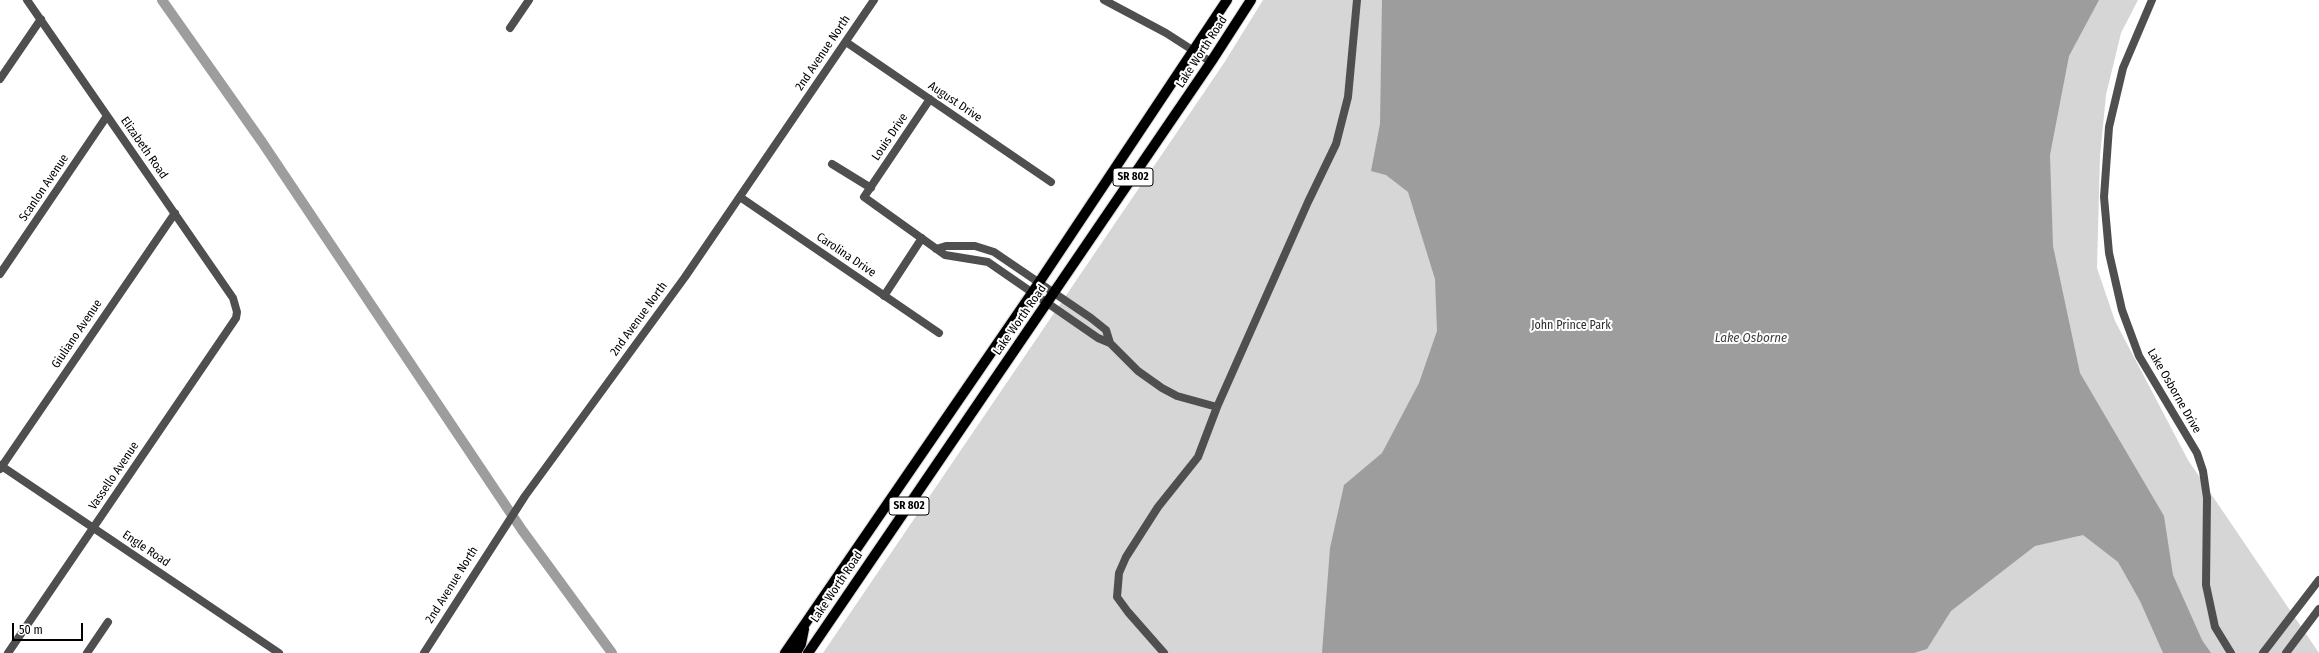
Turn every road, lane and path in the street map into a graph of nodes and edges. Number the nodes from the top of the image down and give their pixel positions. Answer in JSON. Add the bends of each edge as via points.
{"nodes":[{"id":1,"x":27,"y":0,"type":"edge"},
{"id":2,"x":529,"y":0,"type":"edge"},
{"id":3,"x":874,"y":0,"type":"edge"},
{"id":4,"x":1104,"y":0,"type":"edge"},
{"id":5,"x":1227,"y":0,"type":"edge"},
{"id":6,"x":1251,"y":0,"type":"edge"},
{"id":7,"x":1357,"y":0,"type":"edge"},
{"id":8,"x":2152,"y":0,"type":"edge"},
{"id":9,"x":41,"y":19,"type":"junction"},
{"id":10,"x":510,"y":28,"type":"dead end"},
{"id":11,"x":846,"y":42,"type":"junction"},
{"id":12,"x":1195,"y":52,"type":"junction"},
{"id":13,"x":1212,"y":62,"type":"junction"},
{"id":14,"x":0,"y":78,"type":"edge"},
{"id":15,"x":930,"y":100,"type":"junction"},
{"id":16,"x":108,"y":116,"type":"junction"},
{"id":17,"x":832,"y":164,"type":"dead end"},
{"id":18,"x":1051,"y":182,"type":"dead end"},
{"id":19,"x":871,"y":188,"type":"junction"},
{"id":20,"x":740,"y":197,"type":"junction"},
{"id":21,"x":175,"y":213,"type":"junction"},
{"id":22,"x":922,"y":238,"type":"junction"},
{"id":23,"x":936,"y":249,"type":"junction"},
{"id":24,"x":0,"y":274,"type":"edge"},
{"id":25,"x":1039,"y":282,"type":"junction"},
{"id":26,"x":1055,"y":292,"type":"junction"},
{"id":27,"x":1032,"y":293,"type":"junction"},
{"id":28,"x":884,"y":296,"type":"junction"},
{"id":29,"x":1047,"y":304,"type":"junction"},
{"id":30,"x":237,"y":312,"type":"joint"},
{"id":31,"x":939,"y":333,"type":"dead end"},
{"id":32,"x":1110,"y":343,"type":"junction"},
{"id":33,"x":1217,"y":407,"type":"junction"},
{"id":34,"x":1,"y":467,"type":"edge"},
{"id":35,"x":93,"y":528,"type":"junction"},
{"id":36,"x":2319,"y":580,"type":"edge"},
{"id":37,"x":2319,"y":609,"type":"edge"},
{"id":38,"x":108,"y":622,"type":"dead end"},
{"id":39,"x":805,"y":624,"type":"junction"},
{"id":40,"x":2264,"y":652,"type":"edge"},
{"id":41,"x":8,"y":653,"type":"edge"},
{"id":42,"x":87,"y":653,"type":"edge"},
{"id":43,"x":279,"y":653,"type":"edge"},
{"id":44,"x":424,"y":653,"type":"edge"},
{"id":45,"x":785,"y":653,"type":"edge"},
{"id":46,"x":796,"y":653,"type":"edge"},
{"id":47,"x":808,"y":653,"type":"edge"},
{"id":48,"x":1164,"y":653,"type":"edge"},
{"id":49,"x":2231,"y":653,"type":"edge"},
{"id":50,"x":2286,"y":653,"type":"edge"}],
"edges":[{"from":1,"to":9,"type":"street","name":"Elizabeth Road"},
{"from":2,"to":10,"type":"street"},
{"from":3,"to":11,"type":"street","name":"2nd Avenue North"},
{"from":4,"to":12,"type":"street","via":[[1166,33]]},
{"from":5,"to":12,"type":"main road","name":"Lake Worth Road","number":"SR 802"},
{"from":6,"to":13,"type":"main road","name":"Lake Worth Road","number":"SR 802"},
{"from":7,"to":33,"type":"street","via":[[1348,97],[1336,144]]},
{"from":8,"to":49,"type":"street","name":"Lake Osborne Drive","via":[[2123,68],[2109,127],[2104,197],[2108,239],[2118,293],[2139,356],[2197,453],[2203,471],[2207,498],[2206,585],[2215,627]]},
{"from":9,"to":14,"type":"street"},
{"from":9,"to":16,"type":"street","name":"Elizabeth Road"},
{"from":11,"to":15,"type":"street","name":"August Drive"},
{"from":11,"to":20,"type":"street","name":"2nd Avenue North"},
{"from":12,"to":13,"type":"street"},
{"from":12,"to":25,"type":"main road","name":"Lake Worth Road","number":"SR 802"},
{"from":13,"to":26,"type":"main road","name":"Lake Worth Road","number":"SR 802"},
{"from":15,"to":18,"type":"street","name":"August Drive"},
{"from":15,"to":19,"type":"street","name":"Louis Drive"},
{"from":16,"to":21,"type":"street","name":"Elizabeth Road"},
{"from":16,"to":24,"type":"street","name":"Scanlon Avenue"},
{"from":17,"to":19,"type":"street"},
{"from":19,"to":22,"type":"street","via":[[864,197]]},
{"from":20,"to":28,"type":"street","name":"Carolina Drive"},
{"from":20,"to":44,"type":"street","name":"2nd Avenue North","via":[[685,277],[525,496]]},
{"from":21,"to":30,"type":"street","name":"Elizabeth Road","via":[[233,298]]},
{"from":21,"to":34,"type":"street","name":"Giuliano Avenue"},
{"from":22,"to":23,"type":"street"},
{"from":22,"to":28,"type":"street"},
{"from":23,"to":25,"type":"street","via":[[946,246],[985,248]]},
{"from":23,"to":27,"type":"street","via":[[945,255],[988,262]]},
{"from":25,"to":26,"type":"street"},
{"from":25,"to":27,"type":"main road","name":"Lake Worth Road","number":"SR 802"},
{"from":26,"to":29,"type":"main road","name":"Lake Worth Road","number":"SR 802"},
{"from":26,"to":32,"type":"street","via":[[1106,330]]},
{"from":27,"to":29,"type":"street"},
{"from":27,"to":39,"type":"main road","name":"Lake Worth Road","number":"SR 802"},
{"from":28,"to":31,"type":"street","name":"Carolina Drive"},
{"from":29,"to":32,"type":"street","via":[[1098,338]]},
{"from":29,"to":47,"type":"main road","name":"Lake Worth Road","number":"SR 802"},
{"from":30,"to":35,"type":"street","name":"Vassello Avenue","via":[[236,318]]},
{"from":32,"to":33,"type":"street","via":[[1138,371],[1162,388],[1176,396]]},
{"from":33,"to":48,"type":"street","via":[[1198,456],[1158,507],[1126,557],[1118,579],[1117,597]]},
{"from":34,"to":35,"type":"street","name":"Engle Road"},
{"from":35,"to":41,"type":"street","name":"Vassello Avenue"},
{"from":35,"to":43,"type":"street","name":"Engle Road"},
{"from":36,"to":40,"type":"street"},
{"from":37,"to":50,"type":"street"},
{"from":38,"to":42,"type":"street"},
{"from":39,"to":45,"type":"main road","name":"Lake Worth Road","number":"SR 802"},
{"from":39,"to":46,"type":"main road","via":[[801,644]]}]}
